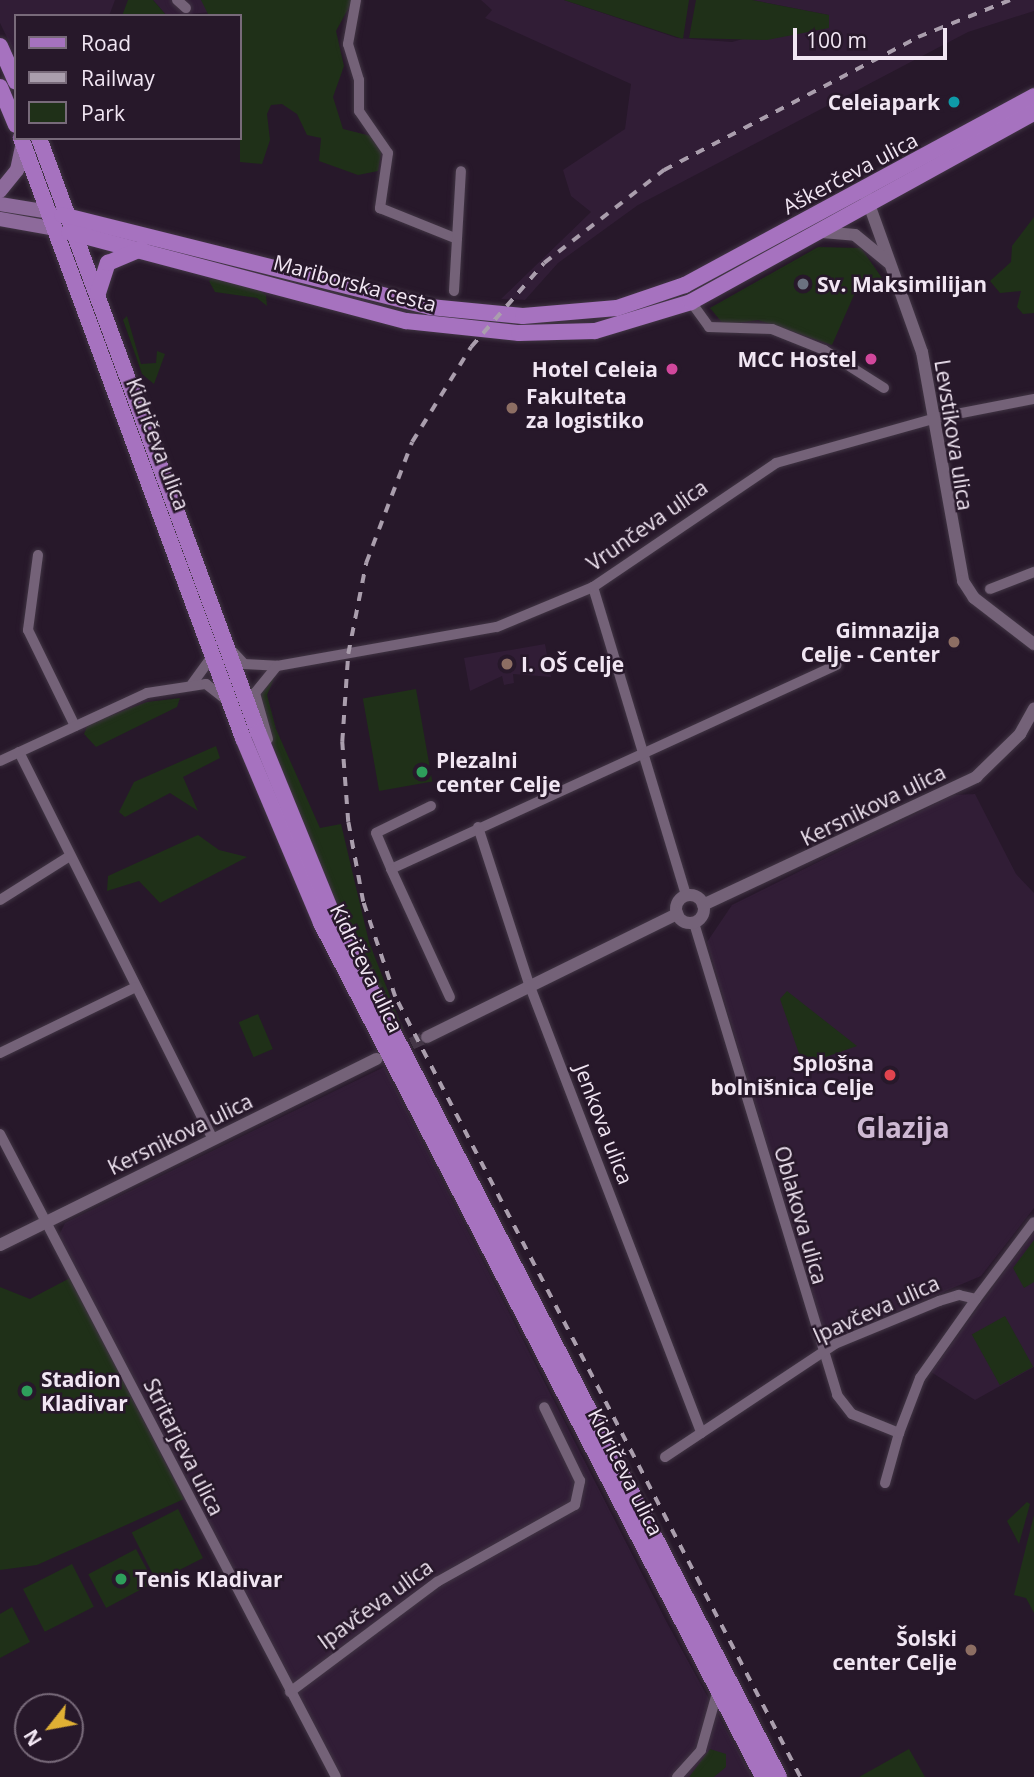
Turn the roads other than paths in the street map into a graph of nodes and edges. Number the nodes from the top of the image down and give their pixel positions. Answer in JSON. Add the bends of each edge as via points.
{"nodes":[{"id":1,"x":356,"y":0,"type":"edge"},
{"id":2,"x":0,"y":46,"type":"edge"},
{"id":3,"x":14,"y":78,"type":"edge"},
{"id":4,"x":0,"y":88,"type":"edge"},
{"id":5,"x":1034,"y":96,"type":"edge"},
{"id":6,"x":1034,"y":113,"type":"edge"},
{"id":7,"x":14,"y":120,"type":"edge"},
{"id":8,"x":30,"y":140,"type":"edge"},
{"id":9,"x":30,"y":140,"type":"edge"},
{"id":10,"x":30,"y":140,"type":"edge"},
{"id":11,"x":31,"y":140,"type":"edge"},
{"id":12,"x":461,"y":171,"type":"dead end"},
{"id":13,"x":0,"y":191,"type":"edge"},
{"id":14,"x":868,"y":200,"type":"junction"},
{"id":15,"x":0,"y":204,"type":"edge"},
{"id":16,"x":50,"y":212,"type":"junction"},
{"id":17,"x":68,"y":217,"type":"junction"},
{"id":18,"x":0,"y":219,"type":"edge"},
{"id":19,"x":56,"y":229,"type":"junction"},
{"id":20,"x":822,"y":232,"type":"junction"},
{"id":21,"x":75,"y":233,"type":"junction"},
{"id":22,"x":457,"y":239,"type":"junction"},
{"id":23,"x":140,"y":241,"type":"junction"},
{"id":24,"x":894,"y":270,"type":"junction"},
{"id":25,"x":685,"y":285,"type":"joint"},
{"id":26,"x":454,"y":291,"type":"dead end"},
{"id":27,"x":98,"y":297,"type":"junction"},
{"id":28,"x":691,"y":302,"type":"junction"},
{"id":29,"x":884,"y":388,"type":"dead end"},
{"id":30,"x":1034,"y":399,"type":"edge"},
{"id":31,"x":936,"y":418,"type":"junction"},
{"id":32,"x":38,"y":555,"type":"dead end"},
{"id":33,"x":1034,"y":572,"type":"edge"},
{"id":34,"x":593,"y":587,"type":"junction"},
{"id":35,"x":990,"y":589,"type":"dead end"},
{"id":36,"x":214,"y":612,"type":"junction"},
{"id":37,"x":1034,"y":644,"type":"edge"},
{"id":38,"x":213,"y":654,"type":"junction"},
{"id":39,"x":837,"y":665,"type":"dead end"},
{"id":40,"x":277,"y":666,"type":"junction"},
{"id":41,"x":192,"y":684,"type":"junction"},
{"id":42,"x":1034,"y":709,"type":"edge"},
{"id":43,"x":234,"y":715,"type":"junction"},
{"id":44,"x":75,"y":726,"type":"junction"},
{"id":45,"x":19,"y":752,"type":"junction"},
{"id":46,"x":643,"y":752,"type":"junction"},
{"id":47,"x":0,"y":761,"type":"edge"},
{"id":48,"x":277,"y":783,"type":"junction"},
{"id":49,"x":431,"y":806,"type":"dead end"},
{"id":50,"x":478,"y":827,"type":"junction"},
{"id":51,"x":70,"y":856,"type":"junction"},
{"id":52,"x":391,"y":869,"type":"junction"},
{"id":53,"x":687,"y":896,"type":"junction"},
{"id":54,"x":0,"y":900,"type":"edge"},
{"id":55,"x":703,"y":905,"type":"junction"},
{"id":56,"x":677,"y":914,"type":"junction"},
{"id":57,"x":694,"y":923,"type":"junction"},
{"id":58,"x":529,"y":984,"type":"junction"},
{"id":59,"x":136,"y":987,"type":"junction"},
{"id":60,"x":450,"y":997,"type":"dead end"},
{"id":61,"x":426,"y":1037,"type":"tunnel mouth"},
{"id":62,"x":0,"y":1053,"type":"edge"},
{"id":63,"x":377,"y":1059,"type":"dead end"},
{"id":64,"x":0,"y":1133,"type":"edge"},
{"id":65,"x":212,"y":1138,"type":"junction"},
{"id":66,"x":47,"y":1222,"type":"junction"},
{"id":67,"x":1034,"y":1222,"type":"edge"},
{"id":68,"x":0,"y":1245,"type":"edge"},
{"id":69,"x":976,"y":1299,"type":"junction"},
{"id":70,"x":822,"y":1351,"type":"junction"},
{"id":71,"x":544,"y":1406,"type":"dead end"},
{"id":72,"x":701,"y":1433,"type":"junction"},
{"id":73,"x":900,"y":1433,"type":"junction"},
{"id":74,"x":665,"y":1457,"type":"dead end"},
{"id":75,"x":884,"y":1483,"type":"dead end"},
{"id":76,"x":290,"y":1692,"type":"junction"},
{"id":77,"x":717,"y":1693,"type":"junction"},
{"id":78,"x":335,"y":1777,"type":"edge"},
{"id":79,"x":677,"y":1777,"type":"edge"},
{"id":80,"x":763,"y":1777,"type":"edge"},
{"id":81,"x":779,"y":1777,"type":"edge"}],
"edges":[{"from":1,"to":22,"type":"street","via":[[348,44],[359,80],[359,111],[388,153],[380,208]]},
{"from":2,"to":3,"type":"main road"},
{"from":4,"to":7,"type":"main road"},
{"from":5,"to":14,"type":"main road","name":"Aškerčeva ulica"},
{"from":6,"to":14,"type":"main road","name":"Aškerčeva ulica"},
{"from":8,"to":13,"type":"main road","via":[[17,170]]},
{"from":9,"to":16,"type":"main road","name":"Kidričeva ulica"},
{"from":10,"to":17,"type":"main road","name":"Kidričeva ulica"},
{"from":11,"to":23,"type":"main road","via":[[75,206]]},
{"from":12,"to":22,"type":"street"},
{"from":14,"to":20,"type":"main road","name":"Aškerčeva ulica"},
{"from":14,"to":24,"type":"street","name":"Levstikova ulica"},
{"from":14,"to":25,"type":"main road","name":"Aškerčeva ulica"},
{"from":15,"to":16,"type":"main road","name":"Mariborska cesta"},
{"from":16,"to":17,"type":"main road","name":"Mariborska cesta"},
{"from":16,"to":19,"type":"main road","name":"Kidričeva ulica"},
{"from":17,"to":21,"type":"main road","name":"Kidričeva ulica"},
{"from":17,"to":23,"type":"main road","name":"Mariborska cesta"},
{"from":18,"to":19,"type":"main road","name":"Mariborska cesta"},
{"from":19,"to":21,"type":"main road","name":"Mariborska cesta"},
{"from":19,"to":38,"type":"main road","name":"Kidričeva ulica"},
{"from":20,"to":24,"type":"street","via":[[871,243]]},
{"from":20,"to":28,"type":"main road","name":"Aškerčeva ulica"},
{"from":21,"to":23,"type":"main road","name":"Mariborska cesta"},
{"from":21,"to":27,"type":"main road","name":"Kidričeva ulica"},
{"from":22,"to":26,"type":"street"},
{"from":23,"to":25,"type":"main road","name":"Mariborska cesta","via":[[454,311],[591,311]]},
{"from":23,"to":27,"type":"main road","via":[[108,263]]},
{"from":23,"to":28,"type":"main road","name":"Mariborska cesta","via":[[374,314],[474,331],[595,331]]},
{"from":24,"to":31,"type":"street","name":"Levstikova ulica"},
{"from":27,"to":36,"type":"main road","name":"Kidričeva ulica"},
{"from":28,"to":29,"type":"street","via":[[709,327],[772,329],[824,350]]},
{"from":30,"to":31,"type":"street","name":"Vrunčeva ulica"},
{"from":31,"to":34,"type":"street","name":"Vrunčeva ulica","via":[[776,463]]},
{"from":31,"to":37,"type":"street","name":"Levstikova ulica","via":[[958,566],[974,598]]},
{"from":32,"to":44,"type":"street","via":[[28,630]]},
{"from":33,"to":35,"type":"street"},
{"from":34,"to":40,"type":"street","name":"Vrunčeva ulica","via":[[497,627]]},
{"from":34,"to":46,"type":"street"},
{"from":36,"to":40,"type":"street","name":"Vrunčeva ulica","via":[[238,660]]},
{"from":36,"to":48,"type":"main road","name":"Kidričeva ulica"},
{"from":38,"to":41,"type":"street","via":[[205,675]]},
{"from":38,"to":43,"type":"main road","name":"Kidričeva ulica"},
{"from":39,"to":46,"type":"street"},
{"from":40,"to":48,"type":"street","via":[[255,693]]},
{"from":41,"to":43,"type":"street","via":[[218,691]]},
{"from":41,"to":44,"type":"street","via":[[147,693]]},
{"from":42,"to":55,"type":"street","name":"Kersnikova ulica","via":[[1020,734],[976,777]]},
{"from":43,"to":77,"type":"main road","name":"Kidričeva ulica","via":[[367,1019]]},
{"from":44,"to":45,"type":"street"},
{"from":45,"to":47,"type":"street"},
{"from":45,"to":51,"type":"street"},
{"from":46,"to":50,"type":"street"},
{"from":46,"to":53,"type":"street"},
{"from":48,"to":81,"type":"main road","name":"Kidričeva ulica","via":[[379,1013]]},
{"from":49,"to":52,"type":"street","via":[[376,833]]},
{"from":50,"to":52,"type":"street"},
{"from":50,"to":58,"type":"street","name":"Jenkova ulica"},
{"from":51,"to":54,"type":"street"},
{"from":51,"to":59,"type":"street"},
{"from":52,"to":60,"type":"street"},
{"from":53,"to":55,"type":"street"},
{"from":53,"to":56,"type":"street"},
{"from":55,"to":57,"type":"street"},
{"from":56,"to":57,"type":"street"},
{"from":56,"to":58,"type":"street"},
{"from":57,"to":70,"type":"street","name":"Oblakova ulica"},
{"from":58,"to":61,"type":"street"},
{"from":58,"to":72,"type":"street","name":"Jenkova ulica"},
{"from":59,"to":62,"type":"street"},
{"from":59,"to":65,"type":"street"},
{"from":63,"to":65,"type":"street","name":"Kersnikova ulica"},
{"from":64,"to":66,"type":"street","name":"Stritarjeva ulica"},
{"from":65,"to":66,"type":"street","name":"Kersnikova ulica"},
{"from":66,"to":68,"type":"street","name":"Kersnikova ulica"},
{"from":66,"to":76,"type":"street","name":"Stritarjeva ulica"},
{"from":67,"to":69,"type":"street"},
{"from":69,"to":70,"type":"street","name":"Ipavčeva ulica","via":[[960,1294],[939,1300]]},
{"from":69,"to":73,"type":"street","name":"Ipavčeva ulica","via":[[920,1378]]},
{"from":70,"to":72,"type":"street","name":"Ipavčeva ulica"},
{"from":70,"to":73,"type":"street","name":"Oblakova ulica","via":[[842,1405],[863,1420]]},
{"from":71,"to":76,"type":"street","name":"Ipavčeva ulica","via":[[580,1482],[575,1504],[426,1589]]},
{"from":72,"to":74,"type":"street","name":"Ipavčeva ulica"},
{"from":73,"to":75,"type":"street"},
{"from":76,"to":78,"type":"street","name":"Stritarjeva ulica"},
{"from":77,"to":79,"type":"street","via":[[708,1735]]},
{"from":77,"to":80,"type":"main road","name":"Kidričeva ulica"}]}
